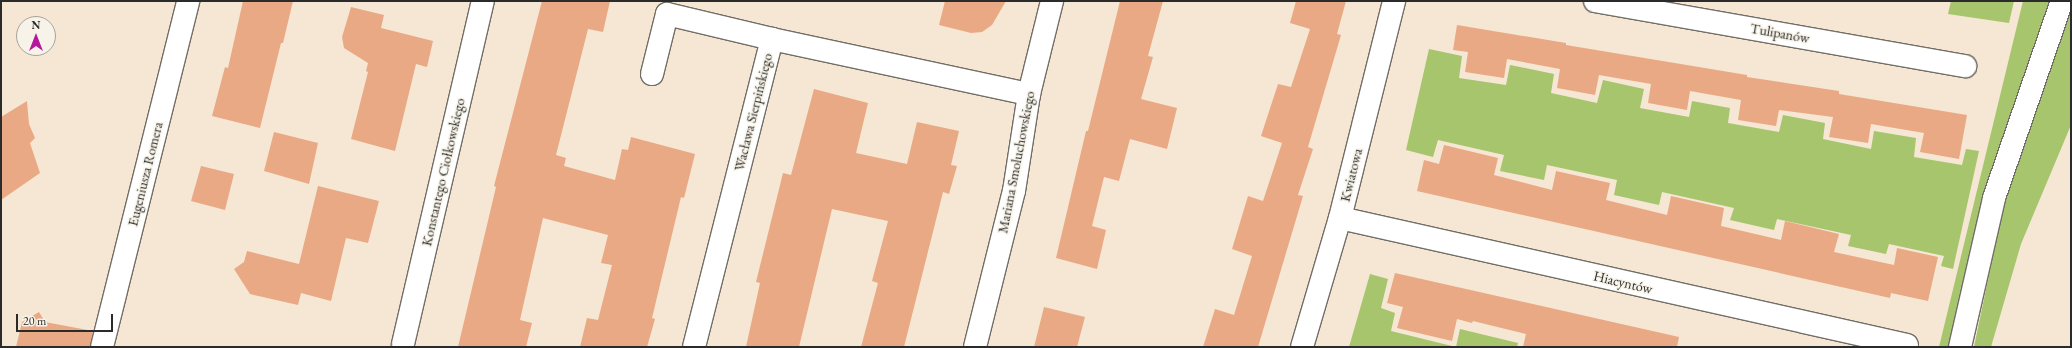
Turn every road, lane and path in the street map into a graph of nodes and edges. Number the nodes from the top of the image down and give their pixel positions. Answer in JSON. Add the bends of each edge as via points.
{"nodes":[{"id":1,"x":188,"y":1,"type":"edge"},
{"id":2,"x":483,"y":1,"type":"edge"},
{"id":3,"x":1052,"y":1,"type":"edge"},
{"id":4,"x":1394,"y":1,"type":"edge"},
{"id":5,"x":1595,"y":1,"type":"edge"},
{"id":6,"x":2062,"y":1,"type":"edge"},
{"id":7,"x":772,"y":40,"type":"junction"},
{"id":8,"x":1966,"y":66,"type":"dead end"},
{"id":9,"x":652,"y":74,"type":"dead end"},
{"id":10,"x":1029,"y":94,"type":"junction"},
{"id":11,"x":1340,"y":218,"type":"junction"},
{"id":12,"x":403,"y":344,"type":"dead end"},
{"id":13,"x":1907,"y":346,"type":"dead end"},
{"id":14,"x":102,"y":347,"type":"edge"},
{"id":15,"x":694,"y":347,"type":"edge"},
{"id":16,"x":975,"y":347,"type":"edge"},
{"id":17,"x":1302,"y":347,"type":"edge"},
{"id":18,"x":1960,"y":347,"type":"edge"}],
"edges":[{"from":1,"to":14,"type":"street","name":"Eugeniusza Romera"},
{"from":2,"to":12,"type":"street","name":"Konstantego Ciołkowskiego"},
{"from":3,"to":10,"type":"street","name":"Mariana Smoluchowskiego"},
{"from":4,"to":11,"type":"street","name":"Kwiatowa"},
{"from":5,"to":8,"type":"street","name":"Tulipanów"},
{"from":6,"to":18,"type":"street","via":[[1994,198]]},
{"from":7,"to":9,"type":"street","via":[[667,14]]},
{"from":7,"to":10,"type":"street","name":"Wacława Sierpińskiego"},
{"from":7,"to":15,"type":"street","name":"Wacława Sierpińskiego"},
{"from":10,"to":16,"type":"street","name":"Mariana Smoluchowskiego","via":[[1014,191]]},
{"from":11,"to":13,"type":"street","name":"Hiacyntów"},
{"from":11,"to":17,"type":"street","name":"Kwiatowa"}]}
